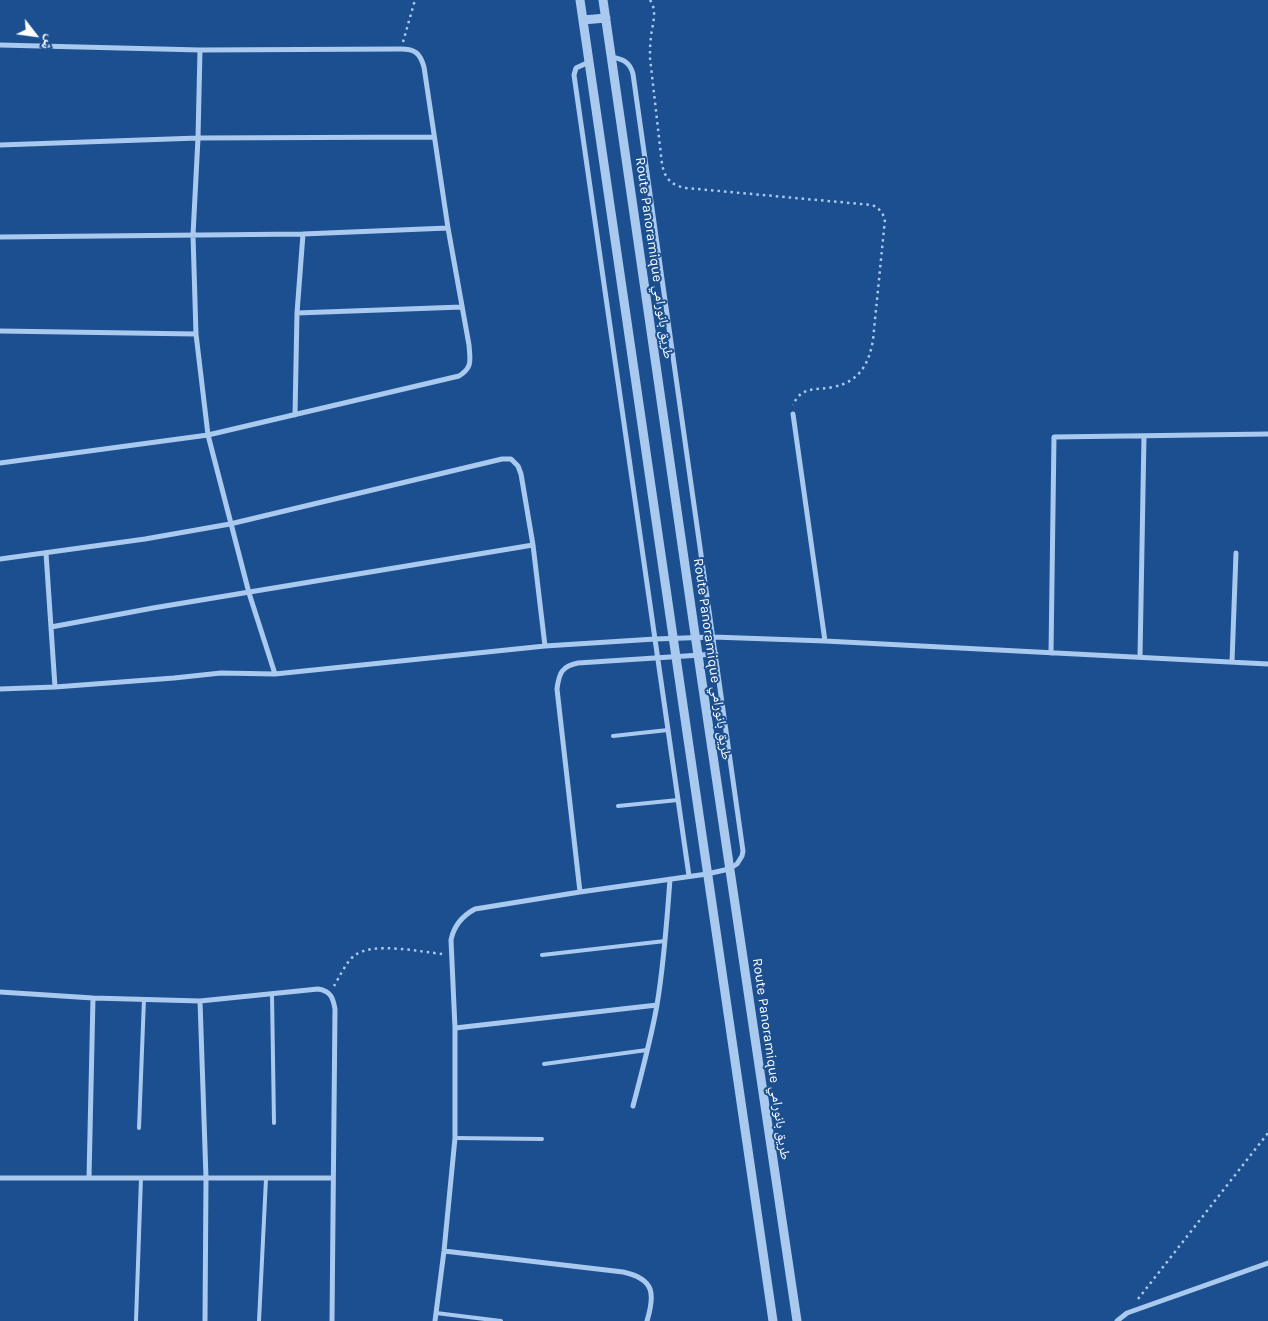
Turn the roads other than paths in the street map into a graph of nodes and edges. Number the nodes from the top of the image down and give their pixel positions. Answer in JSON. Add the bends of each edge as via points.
{"nodes":[{"id":1,"x":580,"y":0,"type":"edge"},
{"id":2,"x":603,"y":0,"type":"edge"},
{"id":3,"x":606,"y":18,"type":"junction"},
{"id":4,"x":583,"y":20,"type":"junction"},
{"id":5,"x":0,"y":45,"type":"edge"},
{"id":6,"x":200,"y":50,"type":"junction"},
{"id":7,"x":611,"y":57,"type":"junction"},
{"id":8,"x":589,"y":62,"type":"junction"},
{"id":9,"x":434,"y":137,"type":"junction"},
{"id":10,"x":198,"y":138,"type":"junction"},
{"id":11,"x":0,"y":145,"type":"edge"},
{"id":12,"x":448,"y":228,"type":"junction"},
{"id":13,"x":302,"y":234,"type":"junction"},
{"id":14,"x":193,"y":235,"type":"junction"},
{"id":15,"x":0,"y":237,"type":"edge"},
{"id":16,"x":462,"y":308,"type":"junction"},
{"id":17,"x":297,"y":313,"type":"junction"},
{"id":18,"x":0,"y":331,"type":"edge"},
{"id":19,"x":196,"y":334,"type":"junction"},
{"id":20,"x":793,"y":414,"type":"road end"},
{"id":21,"x":294,"y":415,"type":"junction"},
{"id":22,"x":1268,"y":434,"type":"edge"},
{"id":23,"x":208,"y":435,"type":"junction"},
{"id":24,"x":1144,"y":436,"type":"junction"},
{"id":25,"x":0,"y":463,"type":"edge"},
{"id":26,"x":230,"y":524,"type":"junction"},
{"id":27,"x":533,"y":545,"type":"junction"},
{"id":28,"x":46,"y":553,"type":"junction"},
{"id":29,"x":1236,"y":553,"type":"dead end"},
{"id":30,"x":0,"y":559,"type":"edge"},
{"id":31,"x":249,"y":592,"type":"junction"},
{"id":32,"x":51,"y":627,"type":"junction"},
{"id":33,"x":713,"y":637,"type":"junction"},
{"id":34,"x":655,"y":638,"type":"junction"},
{"id":35,"x":673,"y":638,"type":"junction"},
{"id":36,"x":695,"y":638,"type":"junction"},
{"id":37,"x":826,"y":641,"type":"junction"},
{"id":38,"x":545,"y":646,"type":"junction"},
{"id":39,"x":1051,"y":653,"type":"junction"},
{"id":40,"x":716,"y":654,"type":"junction"},
{"id":41,"x":698,"y":655,"type":"junction"},
{"id":42,"x":676,"y":657,"type":"junction"},
{"id":43,"x":1140,"y":657,"type":"junction"},
{"id":44,"x":658,"y":658,"type":"junction"},
{"id":45,"x":1232,"y":662,"type":"junction"},
{"id":46,"x":1268,"y":664,"type":"edge"},
{"id":47,"x":275,"y":674,"type":"junction"},
{"id":48,"x":55,"y":688,"type":"junction"},
{"id":49,"x":0,"y":689,"type":"edge"},
{"id":50,"x":668,"y":730,"type":"junction"},
{"id":51,"x":613,"y":736,"type":"dead end"},
{"id":52,"x":678,"y":800,"type":"junction"},
{"id":53,"x":618,"y":806,"type":"dead end"},
{"id":54,"x":729,"y":869,"type":"junction"},
{"id":55,"x":707,"y":874,"type":"junction"},
{"id":56,"x":689,"y":876,"type":"junction"},
{"id":57,"x":670,"y":879,"type":"junction"},
{"id":58,"x":580,"y":892,"type":"junction"},
{"id":59,"x":665,"y":941,"type":"junction"},
{"id":60,"x":542,"y":956,"type":"dead end"},
{"id":61,"x":0,"y":992,"type":"edge"},
{"id":62,"x":272,"y":994,"type":"junction"},
{"id":63,"x":93,"y":998,"type":"junction"},
{"id":64,"x":144,"y":999,"type":"junction"},
{"id":65,"x":200,"y":1001,"type":"junction"},
{"id":66,"x":657,"y":1005,"type":"junction"},
{"id":67,"x":455,"y":1028,"type":"junction"},
{"id":68,"x":647,"y":1050,"type":"junction"},
{"id":69,"x":544,"y":1064,"type":"dead end"},
{"id":70,"x":633,"y":1106,"type":"dead end"},
{"id":71,"x":274,"y":1123,"type":"dead end"},
{"id":72,"x":138,"y":1128,"type":"dead end"},
{"id":73,"x":455,"y":1138,"type":"junction"},
{"id":74,"x":542,"y":1140,"type":"dead end"},
{"id":75,"x":0,"y":1178,"type":"edge"},
{"id":76,"x":89,"y":1178,"type":"junction"},
{"id":77,"x":141,"y":1178,"type":"junction"},
{"id":78,"x":206,"y":1178,"type":"junction"},
{"id":79,"x":266,"y":1178,"type":"junction"},
{"id":80,"x":333,"y":1178,"type":"junction"},
{"id":81,"x":444,"y":1251,"type":"junction"},
{"id":82,"x":1268,"y":1263,"type":"edge"},
{"id":83,"x":436,"y":1313,"type":"junction"},
{"id":84,"x":136,"y":1321,"type":"edge"},
{"id":85,"x":205,"y":1321,"type":"edge"},
{"id":86,"x":259,"y":1321,"type":"edge"},
{"id":87,"x":332,"y":1321,"type":"edge"},
{"id":88,"x":435,"y":1321,"type":"edge"},
{"id":89,"x":501,"y":1321,"type":"edge"},
{"id":90,"x":647,"y":1321,"type":"edge"},
{"id":91,"x":773,"y":1321,"type":"edge"},
{"id":92,"x":797,"y":1321,"type":"edge"},
{"id":93,"x":1117,"y":1321,"type":"edge"}],
"edges":[{"from":1,"to":4,"type":"street"},
{"from":2,"to":3,"type":"street","name":"Route Panoramique طريق بانورامي"},
{"from":3,"to":4,"type":"street"},
{"from":3,"to":7,"type":"street","name":"Route Panoramique طريق بانورامي"},
{"from":4,"to":8,"type":"street"},
{"from":5,"to":6,"type":"street"},
{"from":6,"to":9,"type":"street","via":[[409,49],[422,58]]},
{"from":6,"to":10,"type":"street"},
{"from":7,"to":33,"type":"street","via":[[624,60],[633,74]]},
{"from":7,"to":36,"type":"street","name":"Route Panoramique طريق بانورامي"},
{"from":8,"to":34,"type":"street","via":[[576,68],[574,75]]},
{"from":8,"to":35,"type":"street"},
{"from":9,"to":10,"type":"street"},
{"from":9,"to":12,"type":"street"},
{"from":10,"to":11,"type":"street"},
{"from":10,"to":14,"type":"street"},
{"from":12,"to":13,"type":"street"},
{"from":12,"to":16,"type":"street"},
{"from":13,"to":14,"type":"street"},
{"from":13,"to":17,"type":"street"},
{"from":14,"to":15,"type":"street"},
{"from":14,"to":19,"type":"street"},
{"from":16,"to":17,"type":"street"},
{"from":16,"to":21,"type":"street","via":[[470,361],[468,369],[459,376]]},
{"from":17,"to":21,"type":"street"},
{"from":18,"to":19,"type":"street"},
{"from":19,"to":23,"type":"street"},
{"from":20,"to":37,"type":"street"},
{"from":21,"to":23,"type":"street"},
{"from":22,"to":24,"type":"street"},
{"from":23,"to":25,"type":"street"},
{"from":23,"to":26,"type":"street"},
{"from":24,"to":39,"type":"street","via":[[1054,437]]},
{"from":24,"to":43,"type":"street"},
{"from":26,"to":27,"type":"street","via":[[506,459],[515,462],[521,474]]},
{"from":26,"to":28,"type":"street"},
{"from":26,"to":31,"type":"street"},
{"from":27,"to":31,"type":"street"},
{"from":27,"to":38,"type":"street"},
{"from":28,"to":30,"type":"street"},
{"from":28,"to":32,"type":"street"},
{"from":29,"to":45,"type":"street"},
{"from":31,"to":32,"type":"street"},
{"from":31,"to":47,"type":"street"},
{"from":32,"to":48,"type":"street"},
{"from":33,"to":36,"type":"street"},
{"from":33,"to":37,"type":"street"},
{"from":33,"to":40,"type":"street"},
{"from":34,"to":35,"type":"street"},
{"from":34,"to":38,"type":"street"},
{"from":34,"to":44,"type":"street"},
{"from":35,"to":36,"type":"street"},
{"from":35,"to":42,"type":"street"},
{"from":36,"to":41,"type":"street","name":"Route Panoramique طريق بانورامي"},
{"from":37,"to":39,"type":"street"},
{"from":38,"to":47,"type":"street"},
{"from":39,"to":43,"type":"street"},
{"from":40,"to":41,"type":"street"},
{"from":40,"to":54,"type":"street","via":[[743,846],[740,860]]},
{"from":41,"to":42,"type":"street"},
{"from":41,"to":54,"type":"street","name":"Route Panoramique طريق بانورامي"},
{"from":42,"to":44,"type":"street"},
{"from":42,"to":55,"type":"street"},
{"from":43,"to":45,"type":"street"},
{"from":44,"to":50,"type":"street"},
{"from":44,"to":58,"type":"street","via":[[578,663],[569,665],[558,679]]},
{"from":45,"to":46,"type":"street"},
{"from":47,"to":48,"type":"street","via":[[221,673]]},
{"from":48,"to":49,"type":"street"},
{"from":50,"to":51,"type":"lane"},
{"from":50,"to":52,"type":"street"},
{"from":52,"to":53,"type":"lane"},
{"from":52,"to":56,"type":"street"},
{"from":54,"to":55,"type":"street"},
{"from":54,"to":92,"type":"street","name":"Route Panoramique طريق بانورامي"},
{"from":55,"to":56,"type":"street"},
{"from":55,"to":91,"type":"street"},
{"from":56,"to":57,"type":"street"},
{"from":57,"to":58,"type":"street"},
{"from":57,"to":59,"type":"street"},
{"from":58,"to":67,"type":"street","via":[[475,909],[459,921],[451,940]]},
{"from":59,"to":60,"type":"lane"},
{"from":59,"to":66,"type":"street"},
{"from":61,"to":63,"type":"street"},
{"from":62,"to":65,"type":"street"},
{"from":62,"to":71,"type":"lane"},
{"from":62,"to":80,"type":"street","via":[[318,989],[325,990],[334,1000]]},
{"from":63,"to":64,"type":"street"},
{"from":63,"to":76,"type":"street"},
{"from":64,"to":65,"type":"street"},
{"from":64,"to":72,"type":"lane"},
{"from":65,"to":78,"type":"street"},
{"from":66,"to":67,"type":"street"},
{"from":66,"to":68,"type":"street"},
{"from":67,"to":73,"type":"street"},
{"from":68,"to":69,"type":"lane"},
{"from":68,"to":70,"type":"street"},
{"from":73,"to":74,"type":"lane"},
{"from":73,"to":81,"type":"street"},
{"from":75,"to":76,"type":"street"},
{"from":76,"to":77,"type":"street"},
{"from":77,"to":78,"type":"street"},
{"from":77,"to":84,"type":"lane"},
{"from":78,"to":79,"type":"street"},
{"from":78,"to":85,"type":"street"},
{"from":79,"to":80,"type":"street"},
{"from":79,"to":86,"type":"lane"},
{"from":80,"to":87,"type":"street"},
{"from":81,"to":83,"type":"street"},
{"from":81,"to":90,"type":"street","via":[[633,1274],[650,1288],[652,1299]]},
{"from":82,"to":93,"type":"street","via":[[1127,1313]]},
{"from":83,"to":88,"type":"street"},
{"from":83,"to":89,"type":"lane"}]}
